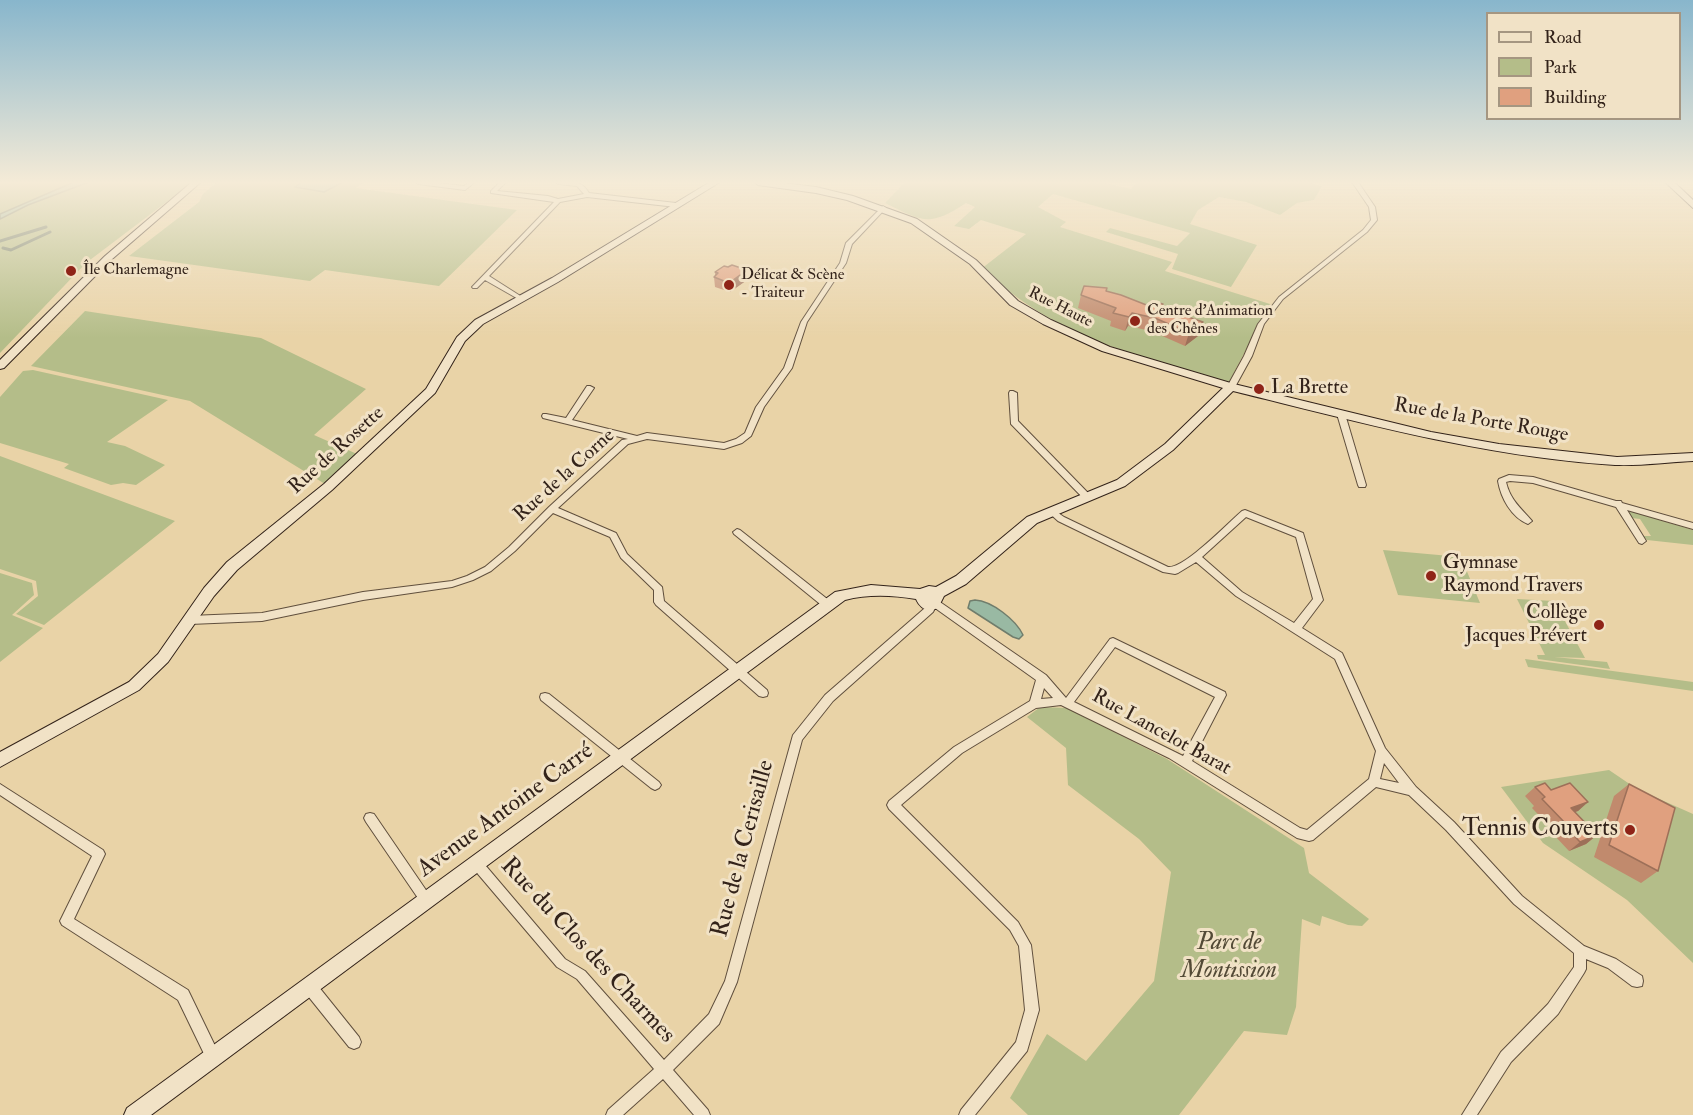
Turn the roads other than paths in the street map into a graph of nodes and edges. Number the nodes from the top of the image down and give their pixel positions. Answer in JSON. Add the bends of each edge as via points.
{"nodes":[{"id":1,"x":136,"y":234,"type":"edge"},
{"id":2,"x":526,"y":234,"type":"edge"},
{"id":3,"x":629,"y":234,"type":"edge"},
{"id":4,"x":858,"y":234,"type":"edge"},
{"id":5,"x":933,"y":234,"type":"edge"},
{"id":6,"x":1361,"y":234,"type":"edge"},
{"id":7,"x":485,"y":277,"type":"junction"},
{"id":8,"x":475,"y":287,"type":"dead end"},
{"id":9,"x":520,"y":298,"type":"junction"},
{"id":10,"x":0,"y":366,"type":"edge"},
{"id":11,"x":1232,"y":387,"type":"junction"},
{"id":12,"x":590,"y":388,"type":"dead end"},
{"id":13,"x":1013,"y":393,"type":"dead end"},
{"id":14,"x":1341,"y":414,"type":"junction"},
{"id":15,"x":546,"y":416,"type":"dead end"},
{"id":16,"x":567,"y":422,"type":"junction"},
{"id":17,"x":635,"y":438,"type":"junction"},
{"id":18,"x":1693,"y":457,"type":"edge"},
{"id":19,"x":1362,"y":485,"type":"dead end"},
{"id":20,"x":1088,"y":498,"type":"junction"},
{"id":21,"x":1618,"y":503,"type":"junction"},
{"id":22,"x":552,"y":509,"type":"junction"},
{"id":23,"x":1051,"y":511,"type":"junction"},
{"id":24,"x":1528,"y":521,"type":"dead end"},
{"id":25,"x":1693,"y":526,"type":"edge"},
{"id":26,"x":737,"y":532,"type":"dead end"},
{"id":27,"x":1641,"y":541,"type":"dead end"},
{"id":28,"x":1196,"y":557,"type":"junction"},
{"id":29,"x":931,"y":599,"type":"junction"},
{"id":30,"x":828,"y":604,"type":"junction"},
{"id":31,"x":190,"y":620,"type":"junction"},
{"id":32,"x":1296,"y":628,"type":"junction"},
{"id":33,"x":739,"y":671,"type":"junction"},
{"id":34,"x":1042,"y":678,"type":"junction"},
{"id":35,"x":763,"y":693,"type":"dead end"},
{"id":36,"x":545,"y":697,"type":"dead end"},
{"id":37,"x":1065,"y":702,"type":"junction"},
{"id":38,"x":1034,"y":704,"type":"junction"},
{"id":39,"x":1381,"y":751,"type":"junction"},
{"id":40,"x":621,"y":757,"type":"junction"},
{"id":41,"x":0,"y":760,"type":"edge"},
{"id":42,"x":1185,"y":763,"type":"junction"},
{"id":43,"x":1374,"y":782,"type":"junction"},
{"id":44,"x":656,"y":785,"type":"dead end"},
{"id":45,"x":0,"y":789,"type":"edge"},
{"id":46,"x":1412,"y":791,"type":"junction"},
{"id":47,"x":370,"y":818,"type":"dead end"},
{"id":48,"x":476,"y":863,"type":"junction"},
{"id":49,"x":426,"y":900,"type":"junction"},
{"id":50,"x":1580,"y":950,"type":"junction"},
{"id":51,"x":1637,"y":981,"type":"dead end"},
{"id":52,"x":309,"y":986,"type":"junction"},
{"id":53,"x":354,"y":1042,"type":"dead end"},
{"id":54,"x":213,"y":1057,"type":"junction"},
{"id":55,"x":664,"y":1069,"type":"junction"},
{"id":56,"x":134,"y":1115,"type":"edge"},
{"id":57,"x":613,"y":1115,"type":"edge"},
{"id":58,"x":703,"y":1115,"type":"edge"},
{"id":59,"x":966,"y":1115,"type":"edge"},
{"id":60,"x":1469,"y":1115,"type":"edge"}],
"edges":[{"from":1,"to":10,"type":"street"},
{"from":2,"to":7,"type":"street"},
{"from":3,"to":9,"type":"street","name":"Rue de Rosette"},
{"from":4,"to":17,"type":"street","name":"Rue de la Corne","via":[[804,322],[788,368],[760,407],[748,434],[724,446],[647,436]]},
{"from":5,"to":11,"type":"street","name":"Rue Haute","via":[[973,262],[1014,303],[1047,322],[1106,349]]},
{"from":6,"to":11,"type":"street","via":[[1281,298],[1261,324]]},
{"from":7,"to":8,"type":"street"},
{"from":7,"to":9,"type":"street"},
{"from":9,"to":31,"type":"street","name":"Rue de Rosette","via":[[470,330],[431,391],[328,487],[247,552],[209,592]]},
{"from":11,"to":14,"type":"street","name":"Rue de la Porte Rouge"},
{"from":11,"to":20,"type":"street","name":"Rue de la Cerisaille","via":[[1169,447],[1121,483]]},
{"from":12,"to":16,"type":"street"},
{"from":13,"to":20,"type":"street","via":[[1014,422]]},
{"from":14,"to":18,"type":"street","name":"Rue de la Porte Rouge","via":[[1499,448],[1617,461]]},
{"from":14,"to":19,"type":"street"},
{"from":15,"to":16,"type":"street"},
{"from":16,"to":17,"type":"street"},
{"from":17,"to":22,"type":"street","name":"Rue de la Corne","via":[[625,442]]},
{"from":20,"to":23,"type":"street","name":"Rue de la Cerisaille"},
{"from":21,"to":24,"type":"street","via":[[1533,480],[1502,481],[1515,511]]},
{"from":21,"to":25,"type":"street"},
{"from":21,"to":27,"type":"street"},
{"from":22,"to":31,"type":"street","name":"Rue de la Corne","via":[[493,565],[452,584],[363,596],[262,617]]},
{"from":22,"to":33,"type":"street","via":[[613,535],[624,556],[659,589],[659,602]]},
{"from":23,"to":28,"type":"street","via":[[1166,570],[1175,571]]},
{"from":23,"to":29,"type":"street","name":"Rue de la Cerisaille","via":[[1032,520],[961,580]]},
{"from":26,"to":30,"type":"street"},
{"from":28,"to":32,"type":"street","via":[[1239,594]]},
{"from":28,"to":32,"type":"street","via":[[1245,513],[1300,535],[1318,600]]},
{"from":29,"to":30,"type":"street","name":"Avenue Antoine Carré","via":[[884,589],[862,589]]},
{"from":29,"to":34,"type":"street","name":"Rue Lancelot Barat"},
{"from":29,"to":55,"type":"street","name":"Rue de la Cerisaille","via":[[930,609],[829,698],[797,738],[731,982],[714,1019]]},
{"from":30,"to":33,"type":"street","name":"Avenue Antoine Carré"},
{"from":31,"to":41,"type":"street","name":"Rue de Rosette","via":[[163,658],[134,686]]},
{"from":32,"to":39,"type":"street","via":[[1339,656]]},
{"from":33,"to":35,"type":"street"},
{"from":33,"to":40,"type":"street","name":"Avenue Antoine Carré"},
{"from":34,"to":37,"type":"street","name":"Rue Lancelot Barat"},
{"from":34,"to":38,"type":"street"},
{"from":36,"to":40,"type":"street"},
{"from":37,"to":38,"type":"street"},
{"from":37,"to":42,"type":"street","name":"Rue Lancelot Barat"},
{"from":37,"to":42,"type":"street","via":[[1113,642],[1221,694]]},
{"from":38,"to":59,"type":"street","via":[[957,750],[893,805],[1014,926],[1025,945],[1032,1010],[1022,1046]]},
{"from":39,"to":43,"type":"street"},
{"from":39,"to":46,"type":"street"},
{"from":40,"to":44,"type":"street"},
{"from":40,"to":48,"type":"street","name":"Avenue Antoine Carré"},
{"from":42,"to":43,"type":"street","name":"Rue Lancelot Barat","via":[[1297,833],[1309,836]]},
{"from":43,"to":46,"type":"street"},
{"from":45,"to":54,"type":"street","via":[[99,854],[66,921],[183,995]]},
{"from":46,"to":50,"type":"street","via":[[1518,900]]},
{"from":47,"to":49,"type":"street"},
{"from":48,"to":49,"type":"street","name":"Avenue Antoine Carré"},
{"from":48,"to":55,"type":"street","name":"Rue du Clos des Charmes","via":[[561,963],[581,975]]},
{"from":49,"to":52,"type":"street","name":"Avenue Antoine Carré"},
{"from":50,"to":51,"type":"street","via":[[1612,963]]},
{"from":50,"to":60,"type":"street","via":[[1580,969],[1553,1009],[1506,1057]]},
{"from":52,"to":53,"type":"street"},
{"from":52,"to":54,"type":"street","name":"Avenue Antoine Carré"},
{"from":54,"to":56,"type":"street","name":"Avenue Antoine Carré"},
{"from":55,"to":57,"type":"street","name":"Rue de la Cerisaille"},
{"from":55,"to":58,"type":"street","name":"Rue du Clos des Charmes"}]}
